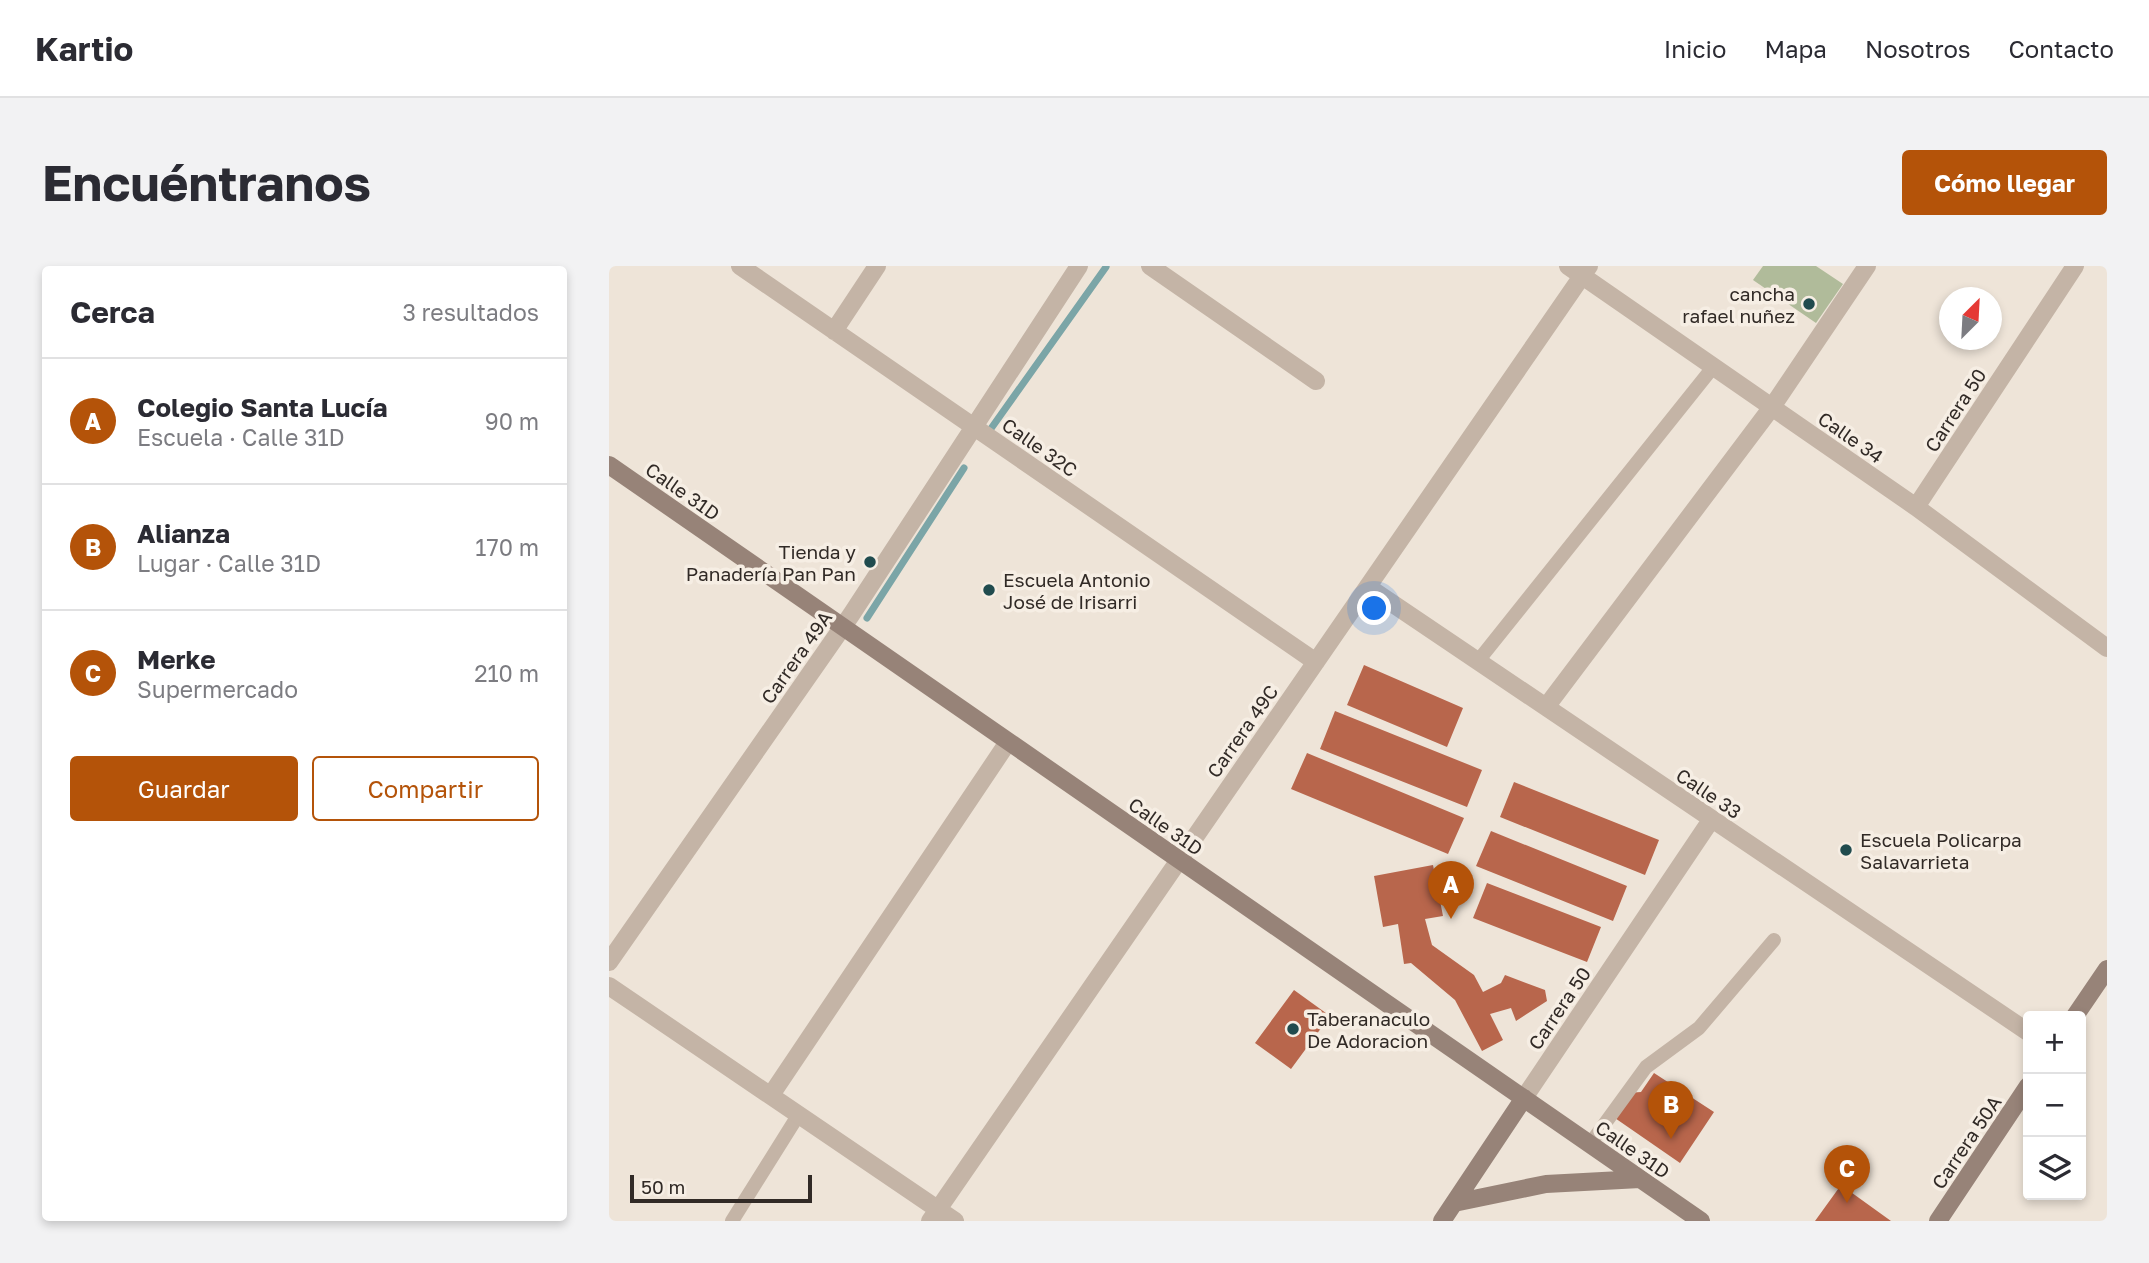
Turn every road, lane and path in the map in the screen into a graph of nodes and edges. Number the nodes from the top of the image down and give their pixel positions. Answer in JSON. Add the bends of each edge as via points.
{"nodes":[{"id":1,"x":740,"y":266,"type":"edge"},
{"id":2,"x":877,"y":266,"type":"edge"},
{"id":3,"x":1079,"y":266,"type":"edge"},
{"id":4,"x":1150,"y":266,"type":"edge"},
{"id":5,"x":1867,"y":266,"type":"edge"},
{"id":6,"x":2075,"y":266,"type":"edge"},
{"id":7,"x":1580,"y":269,"type":"edge"},
{"id":8,"x":834,"y":331,"type":"junction"},
{"id":9,"x":1714,"y":366,"type":"junction"},
{"id":10,"x":1316,"y":381,"type":"dead end"},
{"id":11,"x":1772,"y":407,"type":"junction"},
{"id":12,"x":974,"y":427,"type":"junction"},
{"id":13,"x":609,"y":465,"type":"edge"},
{"id":14,"x":1916,"y":506,"type":"junction"},
{"id":15,"x":1368,"y":587,"type":"junction"},
{"id":16,"x":842,"y":627,"type":"junction"},
{"id":17,"x":2107,"y":648,"type":"edge"},
{"id":18,"x":1478,"y":661,"type":"junction"},
{"id":19,"x":1316,"y":662,"type":"junction"},
{"id":20,"x":1546,"y":707,"type":"junction"},
{"id":21,"x":1008,"y":742,"type":"junction"},
{"id":22,"x":1711,"y":820,"type":"junction"},
{"id":23,"x":1177,"y":859,"type":"junction"},
{"id":24,"x":1774,"y":940,"type":"dead end"},
{"id":25,"x":609,"y":962,"type":"edge"},
{"id":26,"x":2107,"y":969,"type":"edge"},
{"id":27,"x":609,"y":986,"type":"edge"},
{"id":28,"x":2078,"y":1011,"type":"edge"},
{"id":29,"x":2023,"y":1029,"type":"edge"},
{"id":30,"x":2023,"y":1094,"type":"edge"},
{"id":31,"x":771,"y":1095,"type":"junction"},
{"id":32,"x":1524,"y":1098,"type":"junction"},
{"id":33,"x":799,"y":1114,"type":"junction"},
{"id":34,"x":1590,"y":1144,"type":"junction"},
{"id":35,"x":1640,"y":1179,"type":"junction"},
{"id":36,"x":1454,"y":1203,"type":"junction"},
{"id":37,"x":934,"y":1215,"type":"edge"},
{"id":38,"x":732,"y":1221,"type":"edge"},
{"id":39,"x":955,"y":1221,"type":"edge"},
{"id":40,"x":1442,"y":1221,"type":"edge"},
{"id":41,"x":1701,"y":1221,"type":"edge"},
{"id":42,"x":1938,"y":1221,"type":"edge"}],
"edges":[{"from":1,"to":8,"type":"street","name":"Calle 32C"},
{"from":2,"to":8,"type":"street"},
{"from":3,"to":12,"type":"street","name":"Carrera 49A"},
{"from":4,"to":10,"type":"street"},
{"from":5,"to":11,"type":"street"},
{"from":6,"to":14,"type":"street","name":"Carrera 50"},
{"from":7,"to":9,"type":"street","name":"Calle 34"},
{"from":7,"to":15,"type":"street","name":"Carrera 49C"},
{"from":8,"to":12,"type":"street","name":"Calle 32C"},
{"from":9,"to":11,"type":"street","name":"Calle 34"},
{"from":9,"to":18,"type":"lane"},
{"from":11,"to":14,"type":"street","name":"Calle 34"},
{"from":11,"to":20,"type":"street"},
{"from":12,"to":16,"type":"street","name":"Carrera 49A"},
{"from":12,"to":19,"type":"street","name":"Calle 32C"},
{"from":13,"to":16,"type":"street","name":"Calle 31D"},
{"from":14,"to":17,"type":"street","name":"Calle 34"},
{"from":15,"to":18,"type":"street","name":"Calle 33"},
{"from":15,"to":19,"type":"street","name":"Carrera 49C"},
{"from":16,"to":21,"type":"street","name":"Calle 31D"},
{"from":16,"to":25,"type":"street","name":"Carrera 49A"},
{"from":18,"to":20,"type":"street","name":"Calle 33"},
{"from":19,"to":23,"type":"street","name":"Carrera 49C"},
{"from":20,"to":22,"type":"street","name":"Calle 33"},
{"from":21,"to":23,"type":"street","name":"Calle 31D"},
{"from":21,"to":31,"type":"street"},
{"from":22,"to":29,"type":"street","name":"Calle 33"},
{"from":22,"to":32,"type":"street","name":"Carrera 50"},
{"from":23,"to":32,"type":"street","name":"Calle 31D"},
{"from":23,"to":37,"type":"street","name":"Carrera 49C"},
{"from":24,"to":34,"type":"lane","via":[[1699,1028],[1646,1067]]},
{"from":26,"to":28,"type":"street"},
{"from":27,"to":31,"type":"street"},
{"from":30,"to":42,"type":"street","name":"Carrera 50A"},
{"from":31,"to":33,"type":"street"},
{"from":32,"to":34,"type":"street","name":"Calle 31D"},
{"from":32,"to":36,"type":"street","name":"Carrera 50"},
{"from":33,"to":37,"type":"street"},
{"from":33,"to":38,"type":"lane"},
{"from":34,"to":35,"type":"street","name":"Calle 31D"},
{"from":35,"to":36,"type":"street","via":[[1546,1184]]},
{"from":35,"to":41,"type":"street","name":"Calle 31D"},
{"from":36,"to":40,"type":"street","name":"Carrera 50"},
{"from":37,"to":39,"type":"street"}]}
